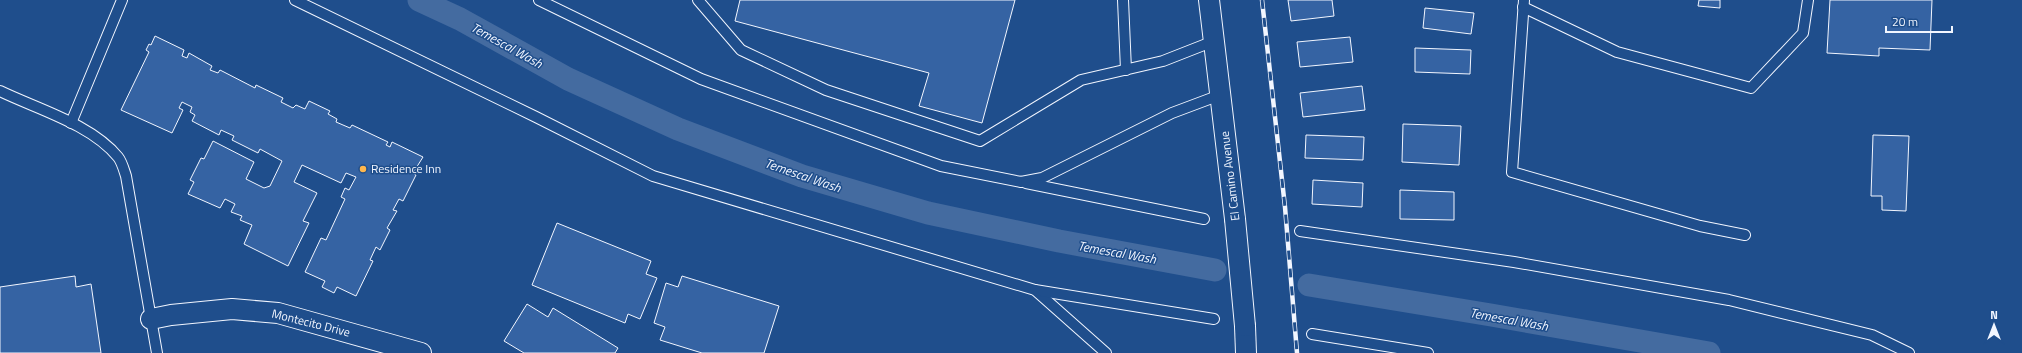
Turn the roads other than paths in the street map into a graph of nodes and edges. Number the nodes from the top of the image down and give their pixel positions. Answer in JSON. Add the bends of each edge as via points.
{"nodes":[{"id":1,"x":122,"y":0,"type":"edge"},
{"id":2,"x":295,"y":0,"type":"edge"},
{"id":3,"x":539,"y":0,"type":"edge"},
{"id":4,"x":698,"y":0,"type":"edge"},
{"id":5,"x":1123,"y":0,"type":"edge"},
{"id":6,"x":1209,"y":0,"type":"edge"},
{"id":7,"x":1808,"y":0,"type":"edge"},
{"id":8,"x":1524,"y":3,"type":"edge"},
{"id":9,"x":1214,"y":41,"type":"junction"},
{"id":10,"x":1126,"y":70,"type":"junction"},
{"id":11,"x":0,"y":91,"type":"edge"},
{"id":12,"x":1220,"y":95,"type":"junction"},
{"id":13,"x":71,"y":123,"type":"junction"},
{"id":14,"x":1021,"y":182,"type":"junction"},
{"id":15,"x":1204,"y":219,"type":"dead end"},
{"id":16,"x":1300,"y":231,"type":"dead end"},
{"id":17,"x":1745,"y":235,"type":"dead end"},
{"id":18,"x":1035,"y":290,"type":"junction"},
{"id":19,"x":151,"y":319,"type":"junction"},
{"id":20,"x":1214,"y":319,"type":"dead end"},
{"id":21,"x":1312,"y":334,"type":"dead end"},
{"id":22,"x":413,"y":352,"type":"edge"},
{"id":23,"x":158,"y":353,"type":"edge"},
{"id":24,"x":1106,"y":353,"type":"edge"},
{"id":25,"x":1246,"y":353,"type":"edge"},
{"id":26,"x":1428,"y":353,"type":"edge"},
{"id":27,"x":1909,"y":353,"type":"edge"}],
"edges":[{"from":1,"to":13,"type":"lane"},
{"from":2,"to":18,"type":"lane","via":[[653,176]]},
{"from":3,"to":14,"type":"lane","via":[[701,79],[941,166]]},
{"from":4,"to":10,"type":"lane","via":[[741,50],[826,90],[980,141],[1081,80]]},
{"from":5,"to":10,"type":"lane"},
{"from":6,"to":9,"type":"street","name":"El Camino Avenue"},
{"from":7,"to":8,"type":"lane","via":[[1803,33],[1751,88],[1617,52]]},
{"from":8,"to":17,"type":"lane","via":[[1512,172],[1700,226]]},
{"from":9,"to":10,"type":"lane","via":[[1163,61]]},
{"from":9,"to":12,"type":"street","name":"El Camino Avenue"},
{"from":11,"to":13,"type":"lane"},
{"from":12,"to":14,"type":"lane","via":[[1172,113],[1042,178]]},
{"from":12,"to":25,"type":"street","name":"El Camino Avenue","bridge":true,"via":[[1235,219]]},
{"from":13,"to":19,"type":"lane","via":[[102,142],[119,158],[126,176]]},
{"from":14,"to":15,"type":"lane"},
{"from":16,"to":27,"type":"lane","via":[[1514,262],[1729,300],[1872,336]]},
{"from":18,"to":20,"type":"lane"},
{"from":18,"to":24,"type":"lane"},
{"from":19,"to":22,"type":"street","name":"Montecito Drive","via":[[232,309],[278,313]]},
{"from":19,"to":23,"type":"lane"},
{"from":21,"to":26,"type":"lane"}]}
